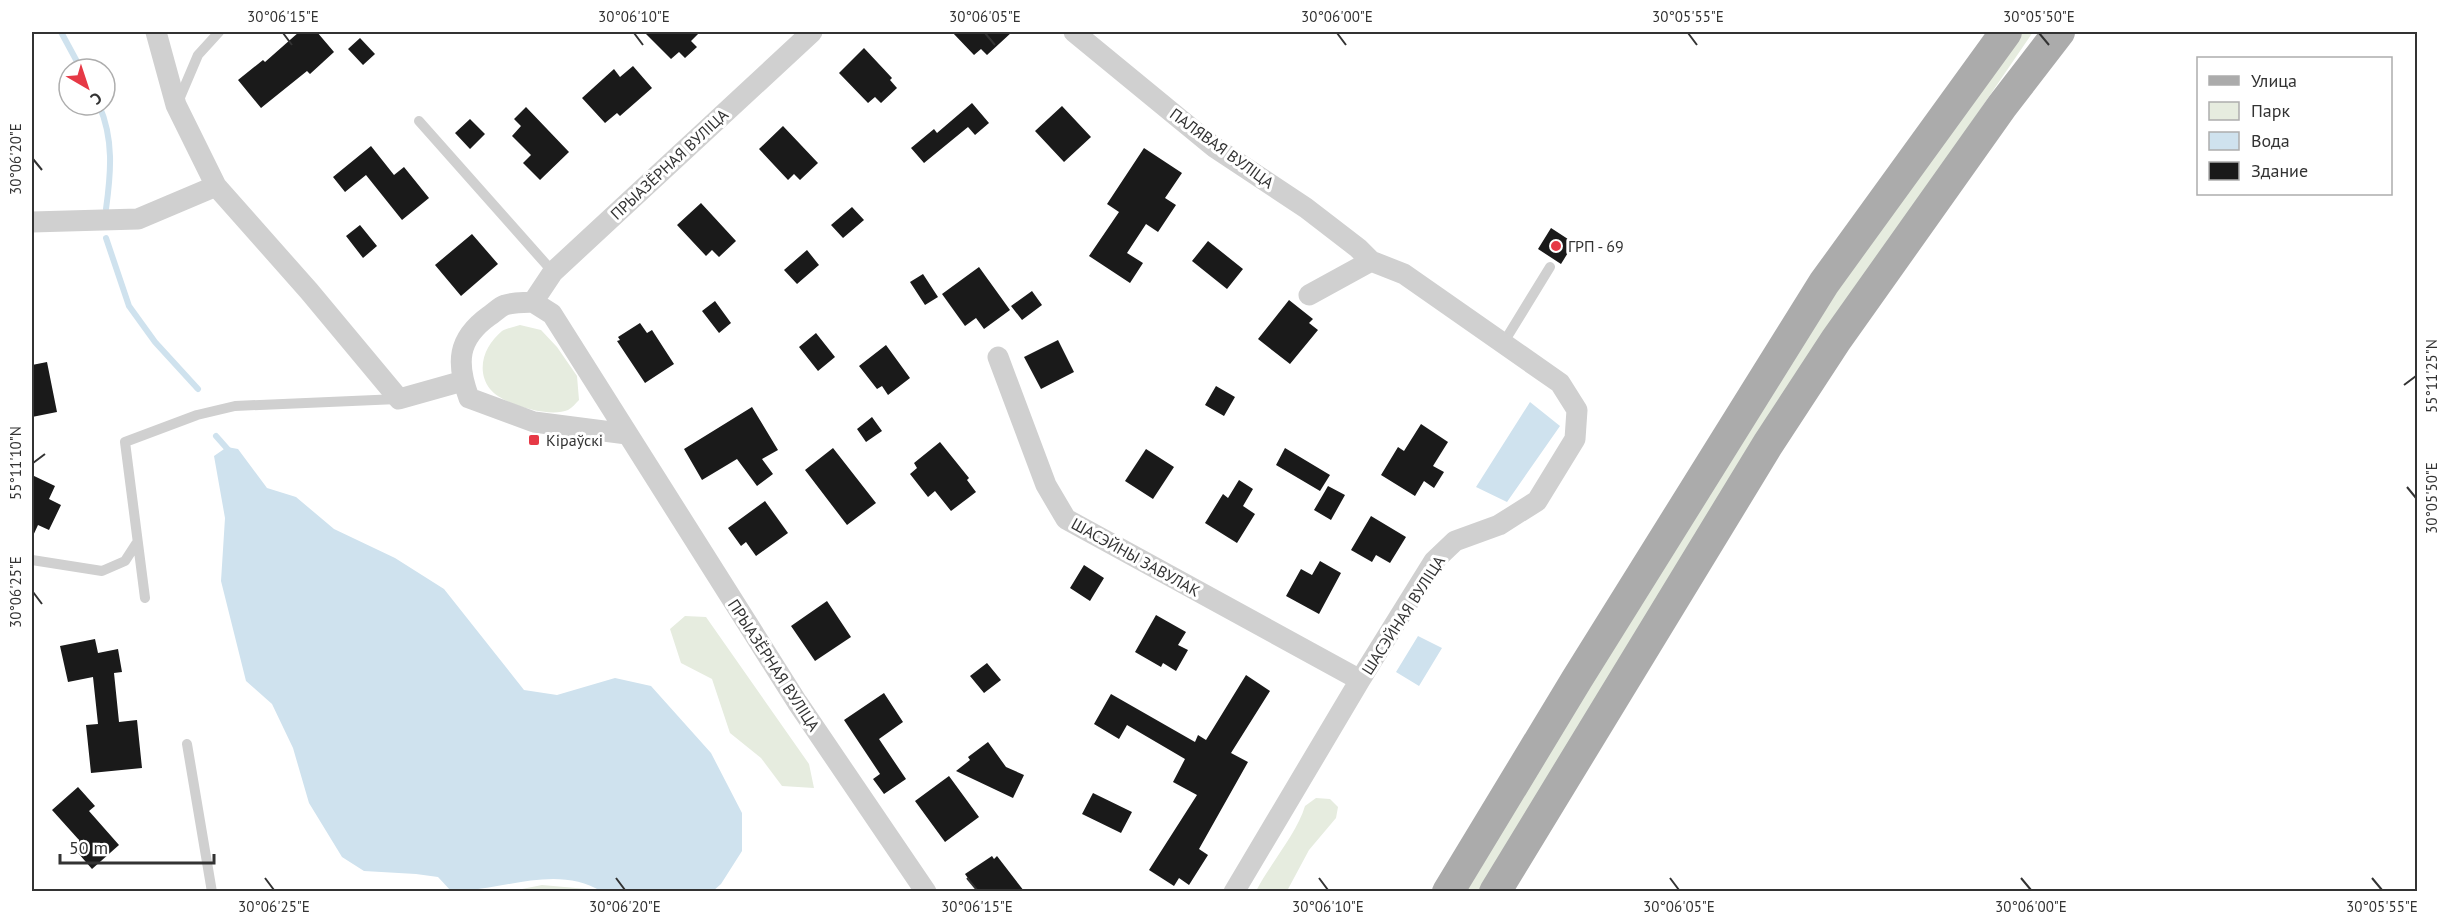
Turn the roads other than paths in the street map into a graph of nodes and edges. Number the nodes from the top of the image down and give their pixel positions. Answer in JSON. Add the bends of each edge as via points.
{"nodes":[{"id":1,"x":156,"y":32,"type":"edge"},
{"id":2,"x":219,"y":32,"type":"edge"},
{"id":3,"x":812,"y":32,"type":"edge"},
{"id":4,"x":1074,"y":32,"type":"edge"},
{"id":5,"x":2006,"y":32,"type":"edge"},
{"id":6,"x":2059,"y":32,"type":"edge"},
{"id":7,"x":176,"y":105,"type":"junction"},
{"id":8,"x":418,"y":121,"type":"dead end"},
{"id":9,"x":216,"y":186,"type":"junction"},
{"id":10,"x":32,"y":222,"type":"edge"},
{"id":11,"x":1371,"y":261,"type":"junction"},
{"id":12,"x":1550,"y":267,"type":"dead end"},
{"id":13,"x":553,"y":272,"type":"junction"},
{"id":14,"x":1309,"y":295,"type":"dead end"},
{"id":15,"x":533,"y":302,"type":"junction"},
{"id":16,"x":1504,"y":342,"type":"junction"},
{"id":17,"x":998,"y":357,"type":"dead end"},
{"id":18,"x":463,"y":381,"type":"junction"},
{"id":19,"x":399,"y":399,"type":"junction"},
{"id":20,"x":627,"y":434,"type":"junction"},
{"id":21,"x":136,"y":544,"type":"junction"},
{"id":22,"x":32,"y":560,"type":"edge"},
{"id":23,"x":145,"y":598,"type":"dead end"},
{"id":24,"x":1360,"y":680,"type":"junction"},
{"id":25,"x":187,"y":744,"type":"dead end"},
{"id":26,"x":212,"y":891,"type":"edge"},
{"id":27,"x":926,"y":891,"type":"edge"},
{"id":28,"x":1234,"y":891,"type":"edge"},
{"id":29,"x":1448,"y":891,"type":"edge"},
{"id":30,"x":1495,"y":891,"type":"edge"}],
"edges":[{"from":1,"to":7,"type":"street"},
{"from":2,"to":7,"type":"lane","via":[[198,55]]},
{"from":3,"to":13,"type":"street","name":"ПРЫАЗЁРНАЯ ВУЛІЦА"},
{"from":4,"to":11,"type":"street","name":"ПАЛЯВАЯ ВУЛІЦА","via":[[1214,147],[1306,208]]},
{"from":5,"to":29,"type":"main road","via":[[1824,283]]},
{"from":6,"to":30,"type":"main road","via":[[1836,340],[1768,444]]},
{"from":7,"to":9,"type":"street"},
{"from":8,"to":13,"type":"lane"},
{"from":9,"to":10,"type":"street","via":[[138,219]]},
{"from":9,"to":19,"type":"street"},
{"from":11,"to":14,"type":"street"},
{"from":11,"to":16,"type":"street","name":"ШАСЭЙНАЯ ВУЛІЦА","via":[[1404,274]]},
{"from":12,"to":16,"type":"lane"},
{"from":13,"to":15,"type":"street","name":"ПРЫАЗЁРНАЯ ВУЛІЦА"},
{"from":15,"to":18,"type":"street","via":[[504,305],[478,324],[462,351]]},
{"from":15,"to":20,"type":"street","name":"ПРЫАЗЁРНАЯ ВУЛІЦА","via":[[552,314]]},
{"from":16,"to":24,"type":"street","name":"ШАСЭЙНАЯ ВУЛІЦА","via":[[1560,383],[1577,410],[1575,439],[1536,501],[1499,525],[1455,541],[1434,561]]},
{"from":17,"to":24,"type":"street","name":"ШАСЭЙНЫ ЗАВУЛАК","via":[[1046,485],[1066,519]]},
{"from":18,"to":19,"type":"street"},
{"from":18,"to":20,"type":"street","via":[[469,398],[534,422]]},
{"from":19,"to":21,"type":"lane","via":[[235,406],[197,414],[124,442]]},
{"from":20,"to":27,"type":"street","name":"ПРЫАЗЁРНАЯ ВУЛІЦА","via":[[796,702]]},
{"from":21,"to":22,"type":"lane","via":[[125,561],[102,571]]},
{"from":21,"to":23,"type":"lane"},
{"from":24,"to":28,"type":"street","name":"ШАСЭЙНАЯ ВУЛІЦА"},
{"from":25,"to":26,"type":"lane"}]}
